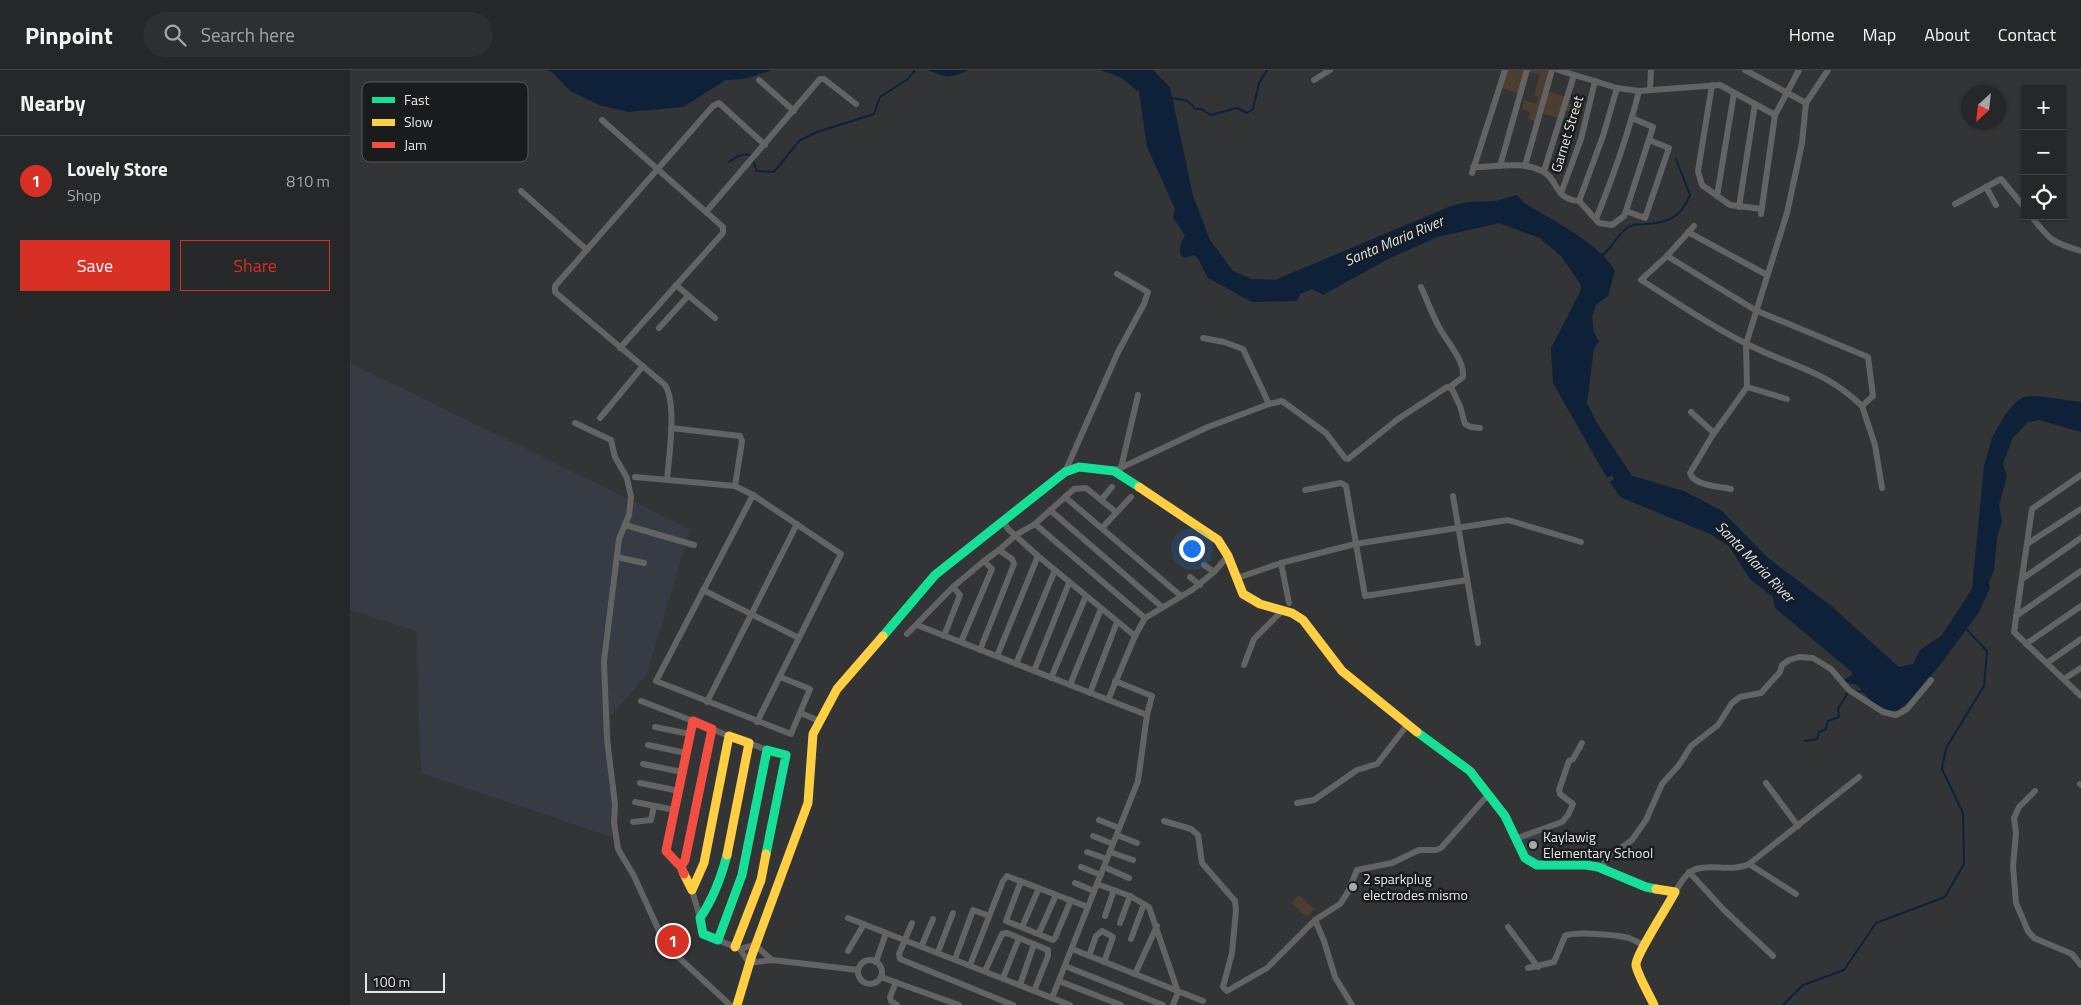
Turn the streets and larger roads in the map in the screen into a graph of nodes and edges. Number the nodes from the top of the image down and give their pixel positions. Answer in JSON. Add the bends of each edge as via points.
{"nodes":[{"id":1,"x":1330,"y":70,"type":"edge"},
{"id":2,"x":1505,"y":70,"type":"edge"},
{"id":3,"x":1528,"y":70,"type":"edge"},
{"id":4,"x":1552,"y":70,"type":"edge"},
{"id":5,"x":1558,"y":70,"type":"edge"},
{"id":6,"x":1651,"y":70,"type":"edge"},
{"id":7,"x":1745,"y":70,"type":"edge"},
{"id":8,"x":1828,"y":70,"type":"edge"},
{"id":9,"x":1796,"y":71,"type":"edge"},
{"id":10,"x":1574,"y":75,"type":"junction"},
{"id":11,"x":759,"y":80,"type":"dead end"},
{"id":12,"x":1314,"y":80,"type":"dead end"},
{"id":13,"x":1595,"y":82,"type":"junction"},
{"id":14,"x":1712,"y":85,"type":"junction"},
{"id":15,"x":1617,"y":88,"type":"junction"},
{"id":16,"x":1650,"y":90,"type":"junction"},
{"id":17,"x":1639,"y":91,"type":"junction"},
{"id":18,"x":1734,"y":92,"type":"junction"},
{"id":19,"x":1786,"y":92,"type":"junction"},
{"id":20,"x":1806,"y":103,"type":"junction"},
{"id":21,"x":856,"y":104,"type":"dead end"},
{"id":22,"x":1755,"y":104,"type":"junction"},
{"id":23,"x":794,"y":111,"type":"junction"},
{"id":24,"x":1775,"y":115,"type":"junction"},
{"id":25,"x":1632,"y":118,"type":"junction"},
{"id":26,"x":602,"y":120,"type":"dead end"},
{"id":27,"x":1649,"y":140,"type":"junction"},
{"id":28,"x":765,"y":145,"type":"junction"},
{"id":29,"x":1500,"y":166,"type":"junction"},
{"id":30,"x":1525,"y":166,"type":"junction"},
{"id":31,"x":658,"y":169,"type":"junction"},
{"id":32,"x":1544,"y":171,"type":"junction"},
{"id":33,"x":1986,"y":187,"type":"junction"},
{"id":34,"x":521,"y":191,"type":"dead end"},
{"id":35,"x":1561,"y":193,"type":"junction"},
{"id":36,"x":1717,"y":196,"type":"junction"},
{"id":37,"x":1579,"y":201,"type":"junction"},
{"id":38,"x":2021,"y":203,"type":"edge"},
{"id":39,"x":1956,"y":204,"type":"dead end"},
{"id":40,"x":1996,"y":205,"type":"dead end"},
{"id":41,"x":1740,"y":206,"type":"junction"},
{"id":42,"x":1626,"y":211,"type":"junction"},
{"id":43,"x":706,"y":212,"type":"junction"},
{"id":44,"x":1596,"y":219,"type":"junction"},
{"id":45,"x":2034,"y":220,"type":"edge"},
{"id":46,"x":1694,"y":226,"type":"dead end"},
{"id":47,"x":1688,"y":232,"type":"junction"},
{"id":48,"x":587,"y":250,"type":"junction"},
{"id":49,"x":2081,"y":251,"type":"edge"},
{"id":50,"x":1667,"y":256,"type":"junction"},
{"id":51,"x":1117,"y":274,"type":"dead end"},
{"id":52,"x":1767,"y":275,"type":"junction"},
{"id":53,"x":676,"y":285,"type":"junction"},
{"id":54,"x":1421,"y":287,"type":"dead end"},
{"id":55,"x":688,"y":296,"type":"junction"},
{"id":56,"x":1755,"y":310,"type":"junction"},
{"id":57,"x":715,"y":318,"type":"dead end"},
{"id":58,"x":659,"y":328,"type":"dead end"},
{"id":59,"x":1203,"y":338,"type":"dead end"},
{"id":60,"x":1746,"y":344,"type":"junction"},
{"id":61,"x":620,"y":348,"type":"junction"},
{"id":62,"x":643,"y":366,"type":"junction"},
{"id":63,"x":1747,"y":387,"type":"junction"},
{"id":64,"x":1450,"y":388,"type":"junction"},
{"id":65,"x":1138,"y":395,"type":"dead end"},
{"id":66,"x":1787,"y":399,"type":"dead end"},
{"id":67,"x":1269,"y":404,"type":"junction"},
{"id":68,"x":1862,"y":406,"type":"junction"},
{"id":69,"x":1691,"y":412,"type":"dead end"},
{"id":70,"x":600,"y":418,"type":"dead end"},
{"id":71,"x":575,"y":423,"type":"dead end"},
{"id":72,"x":671,"y":428,"type":"junction"},
{"id":73,"x":1480,"y":428,"type":"dead end"},
{"id":74,"x":1714,"y":433,"type":"junction"},
{"id":75,"x":1117,"y":469,"type":"junction"},
{"id":76,"x":1065,"y":472,"type":"junction"},
{"id":77,"x":2081,"y":475,"type":"edge"},
{"id":78,"x":635,"y":477,"type":"dead end"},
{"id":79,"x":667,"y":480,"type":"junction"},
{"id":80,"x":735,"y":486,"type":"junction"},
{"id":81,"x":1112,"y":488,"type":"dead end"},
{"id":82,"x":1882,"y":488,"type":"dead end"},
{"id":83,"x":1730,"y":489,"type":"dead end"},
{"id":84,"x":1305,"y":490,"type":"dead end"},
{"id":85,"x":754,"y":495,"type":"junction"},
{"id":86,"x":1453,"y":496,"type":"dead end"},
{"id":87,"x":1065,"y":497,"type":"junction"},
{"id":88,"x":1132,"y":497,"type":"dead end"},
{"id":89,"x":1102,"y":500,"type":"junction"},
{"id":90,"x":2081,"y":509,"type":"edge"},
{"id":91,"x":1050,"y":510,"type":"junction"},
{"id":92,"x":1116,"y":512,"type":"junction"},
{"id":93,"x":1003,"y":521,"type":"junction"},
{"id":94,"x":797,"y":524,"type":"junction"},
{"id":95,"x":1034,"y":524,"type":"junction"},
{"id":96,"x":625,"y":525,"type":"junction"},
{"id":97,"x":1102,"y":528,"type":"junction"},
{"id":98,"x":1458,"y":528,"type":"junction"},
{"id":99,"x":1016,"y":535,"type":"junction"},
{"id":100,"x":2081,"y":538,"type":"edge"},
{"id":101,"x":1581,"y":542,"type":"dead end"},
{"id":102,"x":1355,"y":544,"type":"junction"},
{"id":103,"x":2027,"y":544,"type":"junction"},
{"id":104,"x":694,"y":545,"type":"dead end"},
{"id":105,"x":999,"y":550,"type":"junction"},
{"id":106,"x":1038,"y":556,"type":"junction"},
{"id":107,"x":1228,"y":556,"type":"junction"},
{"id":108,"x":617,"y":557,"type":"junction"},
{"id":109,"x":984,"y":561,"type":"junction"},
{"id":110,"x":644,"y":563,"type":"dead end"},
{"id":111,"x":1281,"y":563,"type":"junction"},
{"id":112,"x":1204,"y":565,"type":"dead end"},
{"id":113,"x":1055,"y":570,"type":"junction"},
{"id":114,"x":1214,"y":572,"type":"junction"},
{"id":115,"x":2081,"y":572,"type":"edge"},
{"id":116,"x":1190,"y":577,"type":"dead end"},
{"id":117,"x":1237,"y":578,"type":"junction"},
{"id":118,"x":2022,"y":579,"type":"junction"},
{"id":119,"x":1467,"y":580,"type":"junction"},
{"id":120,"x":1069,"y":583,"type":"junction"},
{"id":121,"x":1200,"y":585,"type":"junction"},
{"id":122,"x":953,"y":587,"type":"junction"},
{"id":123,"x":703,"y":590,"type":"junction"},
{"id":124,"x":1086,"y":596,"type":"junction"},
{"id":125,"x":1181,"y":596,"type":"junction"},
{"id":126,"x":1290,"y":603,"type":"dead end"},
{"id":127,"x":2081,"y":606,"type":"edge"},
{"id":128,"x":1162,"y":607,"type":"junction"},
{"id":129,"x":1101,"y":609,"type":"junction"},
{"id":130,"x":1282,"y":611,"type":"junction"},
{"id":131,"x":751,"y":614,"type":"junction"},
{"id":132,"x":2016,"y":616,"type":"junction"},
{"id":133,"x":1145,"y":618,"type":"junction"},
{"id":134,"x":1117,"y":622,"type":"junction"},
{"id":135,"x":917,"y":625,"type":"junction"},
{"id":136,"x":907,"y":634,"type":"dead end"},
{"id":137,"x":944,"y":636,"type":"junction"},
{"id":138,"x":1135,"y":636,"type":"junction"},
{"id":139,"x":799,"y":638,"type":"junction"},
{"id":140,"x":2080,"y":641,"type":"edge"},
{"id":141,"x":961,"y":642,"type":"junction"},
{"id":142,"x":1478,"y":643,"type":"dead end"},
{"id":143,"x":2026,"y":644,"type":"junction"},
{"id":144,"x":980,"y":650,"type":"junction"},
{"id":145,"x":997,"y":656,"type":"junction"},
{"id":146,"x":2047,"y":663,"type":"junction"},
{"id":147,"x":1016,"y":664,"type":"junction"},
{"id":148,"x":1244,"y":665,"type":"dead end"},
{"id":149,"x":2081,"y":668,"type":"edge"},
{"id":150,"x":1034,"y":671,"type":"junction"},
{"id":151,"x":780,"y":677,"type":"junction"},
{"id":152,"x":1052,"y":678,"type":"junction"},
{"id":153,"x":2064,"y":679,"type":"junction"},
{"id":154,"x":1930,"y":680,"type":"dead end"},
{"id":155,"x":1116,"y":681,"type":"junction"},
{"id":156,"x":1070,"y":685,"type":"junction"},
{"id":157,"x":1090,"y":693,"type":"junction"},
{"id":158,"x":2081,"y":696,"type":"edge"},
{"id":159,"x":1108,"y":700,"type":"junction"},
{"id":160,"x":641,"y":701,"type":"dead end"},
{"id":161,"x":707,"y":702,"type":"junction"},
{"id":162,"x":801,"y":713,"type":"junction"},
{"id":163,"x":1147,"y":715,"type":"junction"},
{"id":164,"x":692,"y":721,"type":"junction"},
{"id":165,"x":819,"y":721,"type":"junction"},
{"id":166,"x":757,"y":722,"type":"junction"},
{"id":167,"x":1408,"y":724,"type":"junction"},
{"id":168,"x":655,"y":727,"type":"dead end"},
{"id":169,"x":712,"y":730,"type":"junction"},
{"id":170,"x":690,"y":734,"type":"junction"},
{"id":171,"x":730,"y":736,"type":"junction"},
{"id":172,"x":749,"y":743,"type":"junction"},
{"id":173,"x":1582,"y":743,"type":"dead end"},
{"id":174,"x":648,"y":745,"type":"dead end"},
{"id":175,"x":767,"y":750,"type":"junction"},
{"id":176,"x":686,"y":753,"type":"junction"},
{"id":177,"x":643,"y":764,"type":"dead end"},
{"id":178,"x":682,"y":772,"type":"junction"},
{"id":179,"x":1859,"y":777,"type":"dead end"},
{"id":180,"x":640,"y":783,"type":"dead end"},
{"id":181,"x":1766,"y":784,"type":"dead end"},
{"id":182,"x":679,"y":790,"type":"junction"},
{"id":183,"x":2035,"y":791,"type":"dead end"},
{"id":184,"x":1488,"y":795,"type":"junction"},
{"id":185,"x":635,"y":802,"type":"dead end"},
{"id":186,"x":1297,"y":803,"type":"dead end"},
{"id":187,"x":654,"y":806,"type":"junction"},
{"id":188,"x":675,"y":810,"type":"junction"},
{"id":189,"x":1098,"y":820,"type":"dead end"},
{"id":190,"x":1164,"y":821,"type":"dead end"},
{"id":191,"x":634,"y":822,"type":"dead end"},
{"id":192,"x":1798,"y":826,"type":"junction"},
{"id":193,"x":1120,"y":828,"type":"junction"},
{"id":194,"x":1117,"y":835,"type":"junction"},
{"id":195,"x":1094,"y":836,"type":"dead end"},
{"id":196,"x":1515,"y":839,"type":"junction"},
{"id":197,"x":1137,"y":843,"type":"dead end"},
{"id":198,"x":1113,"y":844,"type":"junction"},
{"id":199,"x":1087,"y":852,"type":"dead end"},
{"id":200,"x":1110,"y":852,"type":"junction"},
{"id":201,"x":1107,"y":859,"type":"junction"},
{"id":202,"x":1133,"y":860,"type":"dead end"},
{"id":203,"x":1749,"y":864,"type":"junction"},
{"id":204,"x":681,"y":867,"type":"junction"},
{"id":205,"x":1104,"y":867,"type":"junction"},
{"id":206,"x":1081,"y":868,"type":"dead end"},
{"id":207,"x":1602,"y":869,"type":"junction"},
{"id":208,"x":1689,"y":872,"type":"junction"},
{"id":209,"x":1101,"y":875,"type":"junction"},
{"id":210,"x":1129,"y":878,"type":"dead end"},
{"id":211,"x":1021,"y":881,"type":"junction"},
{"id":212,"x":1074,"y":883,"type":"dead end"},
{"id":213,"x":1097,"y":884,"type":"junction"},
{"id":214,"x":1039,"y":888,"type":"junction"},
{"id":215,"x":692,"y":890,"type":"junction"},
{"id":216,"x":1114,"y":890,"type":"junction"},
{"id":217,"x":1094,"y":891,"type":"junction"},
{"id":218,"x":1675,"y":892,"type":"junction"},
{"id":219,"x":1796,"y":894,"type":"dead end"},
{"id":220,"x":1056,"y":895,"type":"junction"},
{"id":221,"x":1130,"y":896,"type":"junction"},
{"id":222,"x":1071,"y":900,"type":"junction"},
{"id":223,"x":1144,"y":904,"type":"junction"},
{"id":224,"x":1088,"y":907,"type":"junction"},
{"id":225,"x":953,"y":913,"type":"dead end"},
{"id":226,"x":989,"y":916,"type":"junction"},
{"id":227,"x":1105,"y":916,"type":"dead end"},
{"id":228,"x":700,"y":918,"type":"junction"},
{"id":229,"x":848,"y":918,"type":"dead end"},
{"id":230,"x":933,"y":919,"type":"dead end"},
{"id":231,"x":1315,"y":920,"type":"junction"},
{"id":232,"x":912,"y":923,"type":"dead end"},
{"id":233,"x":1120,"y":923,"type":"dead end"},
{"id":234,"x":864,"y":924,"type":"junction"},
{"id":235,"x":1157,"y":926,"type":"junction"},
{"id":236,"x":1022,"y":927,"type":"junction"},
{"id":237,"x":1508,"y":928,"type":"dead end"},
{"id":238,"x":886,"y":933,"type":"junction"},
{"id":239,"x":1039,"y":933,"type":"junction"},
{"id":240,"x":1018,"y":938,"type":"junction"},
{"id":241,"x":1131,"y":939,"type":"dead end"},
{"id":242,"x":718,"y":940,"type":"junction"},
{"id":243,"x":905,"y":940,"type":"junction"},
{"id":244,"x":1034,"y":944,"type":"junction"},
{"id":245,"x":756,"y":945,"type":"junction"},
{"id":246,"x":922,"y":945,"type":"junction"},
{"id":247,"x":1644,"y":945,"type":"junction"},
{"id":248,"x":738,"y":948,"type":"junction"},
{"id":249,"x":1072,"y":949,"type":"junction"},
{"id":250,"x":848,"y":951,"type":"dead end"},
{"id":251,"x":938,"y":952,"type":"junction"},
{"id":252,"x":1089,"y":956,"type":"junction"},
{"id":253,"x":1773,"y":956,"type":"dead end"},
{"id":254,"x":955,"y":959,"type":"junction"},
{"id":255,"x":772,"y":960,"type":"junction"},
{"id":256,"x":876,"y":962,"type":"junction"},
{"id":257,"x":1104,"y":962,"type":"junction"},
{"id":258,"x":749,"y":963,"type":"junction"},
{"id":259,"x":970,"y":965,"type":"junction"},
{"id":260,"x":1065,"y":966,"type":"junction"},
{"id":261,"x":2081,"y":966,"type":"edge"},
{"id":262,"x":1538,"y":967,"type":"junction"},
{"id":263,"x":1528,"y":968,"type":"dead end"},
{"id":264,"x":858,"y":970,"type":"junction"},
{"id":265,"x":986,"y":971,"type":"junction"},
{"id":266,"x":1136,"y":974,"type":"junction"},
{"id":267,"x":882,"y":976,"type":"junction"},
{"id":268,"x":1003,"y":978,"type":"junction"},
{"id":269,"x":1059,"y":981,"type":"junction"},
{"id":270,"x":896,"y":982,"type":"junction"},
{"id":271,"x":1020,"y":985,"type":"junction"},
{"id":272,"x":1034,"y":991,"type":"junction"},
{"id":273,"x":1178,"y":992,"type":"junction"},
{"id":274,"x":1052,"y":998,"type":"junction"},
{"id":275,"x":1203,"y":1001,"type":"dead end"},
{"id":276,"x":730,"y":1005,"type":"edge"},
{"id":277,"x":737,"y":1005,"type":"edge"},
{"id":278,"x":897,"y":1005,"type":"edge"},
{"id":279,"x":959,"y":1005,"type":"edge"},
{"id":280,"x":1013,"y":1005,"type":"edge"},
{"id":281,"x":1070,"y":1005,"type":"edge"},
{"id":282,"x":1121,"y":1005,"type":"edge"},
{"id":283,"x":1163,"y":1005,"type":"edge"},
{"id":284,"x":1173,"y":1005,"type":"edge"},
{"id":285,"x":1352,"y":1005,"type":"edge"},
{"id":286,"x":1654,"y":1005,"type":"edge"}],
"edges":[{"from":1,"to":12,"type":"street"},
{"from":2,"to":29,"type":"street","via":[[1473,170]]},
{"from":3,"to":29,"type":"street"},
{"from":4,"to":30,"type":"street"},
{"from":5,"to":10,"type":"street"},
{"from":6,"to":16,"type":"street"},
{"from":7,"to":19,"type":"street"},
{"from":8,"to":20,"type":"street"},
{"from":9,"to":19,"type":"street"},
{"from":10,"to":13,"type":"street"},
{"from":10,"to":32,"type":"street"},
{"from":11,"to":23,"type":"street"},
{"from":13,"to":15,"type":"street"},
{"from":13,"to":35,"type":"street","name":"Garnet Street","via":[[1581,139]]},
{"from":14,"to":16,"type":"street"},
{"from":14,"to":18,"type":"street"},
{"from":14,"to":36,"type":"street","via":[[1698,171],[1702,185]]},
{"from":15,"to":17,"type":"street"},
{"from":15,"to":37,"type":"street"},
{"from":16,"to":17,"type":"street"},
{"from":17,"to":25,"type":"street"},
{"from":18,"to":22,"type":"street"},
{"from":18,"to":36,"type":"street"},
{"from":19,"to":20,"type":"street"},
{"from":19,"to":24,"type":"street"},
{"from":20,"to":52,"type":"street","via":[[1802,143],[1787,213]]},
{"from":21,"to":23,"type":"street","via":[[824,79]]},
{"from":22,"to":24,"type":"street"},
{"from":22,"to":41,"type":"street"},
{"from":23,"to":28,"type":"street"},
{"from":24,"to":41,"type":"street","via":[[1762,212]]},
{"from":25,"to":27,"type":"street","via":[[1653,127]]},
{"from":25,"to":44,"type":"street"},
{"from":26,"to":31,"type":"street"},
{"from":27,"to":42,"type":"street"},
{"from":27,"to":42,"type":"street","via":[[1669,148],[1645,218]]},
{"from":28,"to":31,"type":"street","via":[[720,103],[713,106]]},
{"from":28,"to":43,"type":"street"},
{"from":29,"to":30,"type":"street"},
{"from":30,"to":32,"type":"street"},
{"from":31,"to":43,"type":"street"},
{"from":31,"to":48,"type":"street"},
{"from":32,"to":35,"type":"street"},
{"from":33,"to":38,"type":"street","via":[[2002,180]]},
{"from":33,"to":39,"type":"street"},
{"from":33,"to":40,"type":"street"},
{"from":34,"to":48,"type":"street"},
{"from":35,"to":37,"type":"street","via":[[1569,200]]},
{"from":36,"to":41,"type":"street","via":[[1730,206]]},
{"from":37,"to":44,"type":"street"},
{"from":42,"to":44,"type":"street","via":[[1612,225]]},
{"from":43,"to":53,"type":"street","via":[[723,226],[723,233]]},
{"from":45,"to":49,"type":"street","via":[[2049,238]]},
{"from":46,"to":47,"type":"street"},
{"from":47,"to":50,"type":"street"},
{"from":47,"to":52,"type":"street"},
{"from":48,"to":61,"type":"street","via":[[555,286],[555,292]]},
{"from":50,"to":56,"type":"street"},
{"from":50,"to":60,"type":"street","via":[[1641,280]]},
{"from":51,"to":76,"type":"street","via":[[1148,292]]},
{"from":52,"to":56,"type":"street"},
{"from":53,"to":55,"type":"street"},
{"from":53,"to":61,"type":"street"},
{"from":54,"to":64,"type":"street","via":[[1463,372],[1463,377]]},
{"from":55,"to":57,"type":"street"},
{"from":55,"to":58,"type":"street"},
{"from":56,"to":60,"type":"street"},
{"from":56,"to":68,"type":"street","via":[[1868,357],[1873,396]]},
{"from":59,"to":67,"type":"street","via":[[1243,349]]},
{"from":60,"to":63,"type":"street"},
{"from":60,"to":68,"type":"street","via":[[1815,372]]},
{"from":61,"to":62,"type":"street"},
{"from":62,"to":70,"type":"street"},
{"from":62,"to":72,"type":"street","via":[[670,393]]},
{"from":63,"to":66,"type":"street"},
{"from":63,"to":74,"type":"street"},
{"from":64,"to":67,"type":"street","via":[[1398,419],[1348,459],[1326,433],[1285,402]]},
{"from":64,"to":73,"type":"street","via":[[1465,424]]},
{"from":65,"to":75,"type":"street"},
{"from":67,"to":75,"type":"street","via":[[1208,427]]},
{"from":68,"to":82,"type":"street","via":[[1875,445]]},
{"from":69,"to":74,"type":"street"},
{"from":71,"to":96,"type":"street","via":[[611,440],[630,489],[629,515]]},
{"from":72,"to":79,"type":"street"},
{"from":72,"to":80,"type":"street","via":[[740,436]]},
{"from":74,"to":83,"type":"street","via":[[1692,467],[1691,477]]},
{"from":75,"to":76,"type":"street","via":[[1079,467]]},
{"from":75,"to":107,"type":"street","via":[[1218,540]]},
{"from":76,"to":93,"type":"street"},
{"from":77,"to":103,"type":"street","via":[[2032,509]]},
{"from":78,"to":79,"type":"street"},
{"from":79,"to":80,"type":"street"},
{"from":80,"to":85,"type":"street"},
{"from":81,"to":89,"type":"street"},
{"from":84,"to":102,"type":"street","via":[[1344,484]]},
{"from":85,"to":94,"type":"street"},
{"from":85,"to":123,"type":"street"},
{"from":86,"to":98,"type":"street"},
{"from":87,"to":89,"type":"street","via":[[1082,487]]},
{"from":87,"to":91,"type":"street"},
{"from":87,"to":97,"type":"street"},
{"from":88,"to":92,"type":"street"},
{"from":89,"to":92,"type":"street"},
{"from":90,"to":103,"type":"street"},
{"from":91,"to":95,"type":"street"},
{"from":91,"to":128,"type":"street"},
{"from":92,"to":97,"type":"street"},
{"from":93,"to":99,"type":"street"},
{"from":93,"to":165,"type":"street","via":[[935,575],[837,689]]},
{"from":94,"to":131,"type":"street"},
{"from":94,"to":139,"type":"street","via":[[841,554]]},
{"from":95,"to":99,"type":"street"},
{"from":95,"to":133,"type":"street"},
{"from":96,"to":104,"type":"street"},
{"from":96,"to":108,"type":"street"},
{"from":97,"to":125,"type":"street"},
{"from":98,"to":101,"type":"street","via":[[1508,520]]},
{"from":98,"to":102,"type":"street"},
{"from":98,"to":119,"type":"street"},
{"from":99,"to":105,"type":"street"},
{"from":99,"to":106,"type":"street"},
{"from":100,"to":118,"type":"street"},
{"from":102,"to":111,"type":"street"},
{"from":102,"to":119,"type":"street","via":[[1363,594],[1367,597]]},
{"from":103,"to":118,"type":"street"},
{"from":105,"to":109,"type":"street"},
{"from":105,"to":144,"type":"street","via":[[1014,564]]},
{"from":106,"to":113,"type":"street"},
{"from":106,"to":145,"type":"street"},
{"from":107,"to":114,"type":"street"},
{"from":107,"to":117,"type":"street"},
{"from":108,"to":110,"type":"street"},
{"from":108,"to":276,"type":"street","via":[[604,661],[604,693],[618,849],[659,931],[675,954]]},
{"from":109,"to":122,"type":"street"},
{"from":109,"to":141,"type":"street","via":[[992,569]]},
{"from":111,"to":117,"type":"street"},
{"from":111,"to":126,"type":"street"},
{"from":112,"to":114,"type":"street"},
{"from":113,"to":120,"type":"street"},
{"from":113,"to":147,"type":"street"},
{"from":114,"to":121,"type":"street"},
{"from":115,"to":132,"type":"street"},
{"from":116,"to":121,"type":"street"},
{"from":117,"to":130,"type":"street","via":[[1243,594]]},
{"from":118,"to":132,"type":"street"},
{"from":119,"to":142,"type":"street"},
{"from":120,"to":124,"type":"street"},
{"from":120,"to":150,"type":"street"},
{"from":121,"to":125,"type":"street"},
{"from":122,"to":135,"type":"street"},
{"from":122,"to":137,"type":"street","via":[[960,595]]},
{"from":123,"to":131,"type":"street"},
{"from":123,"to":161,"type":"street","via":[[656,681]]},
{"from":124,"to":129,"type":"street"},
{"from":124,"to":152,"type":"street"},
{"from":125,"to":128,"type":"street"},
{"from":127,"to":143,"type":"street"},
{"from":128,"to":133,"type":"street"},
{"from":129,"to":134,"type":"street"},
{"from":129,"to":156,"type":"street"},
{"from":130,"to":148,"type":"street","via":[[1254,639]]},
{"from":130,"to":167,"type":"street","via":[[1303,620],[1342,671]]},
{"from":131,"to":139,"type":"street"},
{"from":131,"to":161,"type":"street"},
{"from":132,"to":143,"type":"street","via":[[2014,632]]},
{"from":133,"to":138,"type":"street"},
{"from":134,"to":138,"type":"street"},
{"from":134,"to":157,"type":"street"},
{"from":135,"to":136,"type":"street"},
{"from":135,"to":137,"type":"street"},
{"from":137,"to":141,"type":"street"},
{"from":138,"to":155,"type":"street"},
{"from":139,"to":151,"type":"street"},
{"from":140,"to":146,"type":"street"},
{"from":141,"to":144,"type":"street"},
{"from":143,"to":146,"type":"street"},
{"from":144,"to":145,"type":"street"},
{"from":145,"to":147,"type":"street"},
{"from":146,"to":153,"type":"street"},
{"from":147,"to":150,"type":"street"},
{"from":149,"to":153,"type":"street"},
{"from":150,"to":152,"type":"street"},
{"from":151,"to":162,"type":"street","via":[[810,689]]},
{"from":151,"to":166,"type":"street"},
{"from":152,"to":156,"type":"street"},
{"from":153,"to":158,"type":"street"},
{"from":154,"to":207,"type":"street","via":[[1907,709],[1896,715],[1883,712],[1850,690],[1831,669],[1813,658],[1790,660],[1782,665],[1780,672],[1761,693],[1740,697],[1732,703],[1718,724],[1691,746],[1662,784],[1646,820],[1632,840],[1607,858]]},
{"from":155,"to":159,"type":"street"},
{"from":155,"to":163,"type":"street","via":[[1152,696]]},
{"from":156,"to":157,"type":"street"},
{"from":157,"to":159,"type":"street"},
{"from":159,"to":163,"type":"street"},
{"from":160,"to":164,"type":"street"},
{"from":161,"to":166,"type":"street"},
{"from":162,"to":165,"type":"street"},
{"from":162,"to":166,"type":"street","via":[[791,734]]},
{"from":163,"to":193,"type":"street","via":[[1138,781]]},
{"from":164,"to":169,"type":"street"},
{"from":164,"to":170,"type":"street"},
{"from":165,"to":245,"type":"street","via":[[813,734],[808,803]]},
{"from":167,"to":184,"type":"street","via":[[1470,771]]},
{"from":167,"to":186,"type":"street","via":[[1377,764],[1356,770],[1314,800]]},
{"from":168,"to":170,"type":"street"},
{"from":169,"to":171,"type":"street"},
{"from":169,"to":204,"type":"street"},
{"from":170,"to":176,"type":"street"},
{"from":171,"to":172,"type":"street"},
{"from":171,"to":215,"type":"street","via":[[704,863]]},
{"from":172,"to":175,"type":"street"},
{"from":172,"to":228,"type":"street","via":[[723,869],[706,912]]},
{"from":173,"to":196,"type":"street","via":[[1569,761],[1559,790],[1573,804],[1568,815],[1562,822]]},
{"from":174,"to":176,"type":"street"},
{"from":175,"to":242,"type":"street","via":[[742,875]]},
{"from":175,"to":248,"type":"street","via":[[786,756],[761,880]]},
{"from":176,"to":178,"type":"street"},
{"from":177,"to":178,"type":"street"},
{"from":178,"to":182,"type":"street"},
{"from":179,"to":192,"type":"street"},
{"from":180,"to":182,"type":"street"},
{"from":181,"to":192,"type":"street"},
{"from":182,"to":188,"type":"street"},
{"from":183,"to":261,"type":"street","via":[[2019,807],[2014,818],[2016,903],[2034,938],[2072,954]]},
{"from":184,"to":196,"type":"street","via":[[1505,816]]},
{"from":184,"to":231,"type":"street","via":[[1441,848],[1419,850],[1392,863],[1357,870],[1340,904]]},
{"from":185,"to":187,"type":"street"},
{"from":187,"to":188,"type":"street"},
{"from":187,"to":191,"type":"street","via":[[651,820]]},
{"from":188,"to":204,"type":"street","via":[[666,851]]},
{"from":189,"to":193,"type":"street"},
{"from":190,"to":231,"type":"street","via":[[1191,829],[1198,835],[1202,863],[1235,901],[1232,953],[1223,987],[1227,991],[1267,968]]},
{"from":192,"to":203,"type":"street"},
{"from":193,"to":194,"type":"street"},
{"from":194,"to":197,"type":"street"},
{"from":194,"to":198,"type":"street"},
{"from":195,"to":198,"type":"street"},
{"from":196,"to":207,"type":"street","via":[[1525,858],[1537,865],[1586,865]]},
{"from":198,"to":200,"type":"street"},
{"from":199,"to":201,"type":"street"},
{"from":200,"to":201,"type":"street"},
{"from":200,"to":202,"type":"street"},
{"from":201,"to":205,"type":"street"},
{"from":203,"to":208,"type":"street","via":[[1743,867],[1704,867]]},
{"from":203,"to":219,"type":"street"},
{"from":204,"to":215,"type":"street"},
{"from":205,"to":209,"type":"street"},
{"from":205,"to":210,"type":"street"},
{"from":206,"to":209,"type":"street"},
{"from":207,"to":218,"type":"street","via":[[1646,887]]},
{"from":208,"to":218,"type":"street"},
{"from":208,"to":253,"type":"street"},
{"from":209,"to":213,"type":"street"},
{"from":211,"to":214,"type":"street"},
{"from":211,"to":226,"type":"street","via":[[1005,878]]},
{"from":211,"to":236,"type":"street","via":[[1006,921]]},
{"from":212,"to":217,"type":"street"},
{"from":213,"to":216,"type":"street"},
{"from":213,"to":217,"type":"street"},
{"from":214,"to":220,"type":"street"},
{"from":214,"to":236,"type":"street"},
{"from":215,"to":228,"type":"street"},
{"from":216,"to":221,"type":"street"},
{"from":216,"to":227,"type":"street"},
{"from":217,"to":224,"type":"street"},
{"from":218,"to":247,"type":"street"},
{"from":220,"to":222,"type":"street"},
{"from":220,"to":239,"type":"street"},
{"from":221,"to":223,"type":"street"},
{"from":221,"to":233,"type":"street"},
{"from":222,"to":224,"type":"street"},
{"from":222,"to":239,"type":"street","via":[[1054,939]]},
{"from":223,"to":235,"type":"street","via":[[1149,907]]},
{"from":223,"to":241,"type":"street"},
{"from":224,"to":249,"type":"street"},
{"from":225,"to":251,"type":"street"},
{"from":226,"to":254,"type":"street","via":[[972,910]]},
{"from":226,"to":259,"type":"street"},
{"from":228,"to":242,"type":"street","via":[[703,934]]},
{"from":229,"to":234,"type":"street"},
{"from":230,"to":246,"type":"street"},
{"from":231,"to":285,"type":"street","via":[[1335,977]]},
{"from":232,"to":243,"type":"street"},
{"from":234,"to":238,"type":"street"},
{"from":234,"to":250,"type":"street"},
{"from":235,"to":266,"type":"street"},
{"from":235,"to":273,"type":"street"},
{"from":236,"to":239,"type":"street"},
{"from":237,"to":262,"type":"street"},
{"from":238,"to":243,"type":"street"},
{"from":238,"to":256,"type":"street"},
{"from":240,"to":244,"type":"street"},
{"from":240,"to":265,"type":"street","via":[[1002,934]]},
{"from":240,"to":268,"type":"street"},
{"from":242,"to":248,"type":"street"},
{"from":243,"to":246,"type":"street"},
{"from":243,"to":280,"type":"street","via":[[900,959]]},
{"from":244,"to":271,"type":"street"},
{"from":244,"to":272,"type":"street","via":[[1048,950]]},
{"from":245,"to":248,"type":"street"},
{"from":245,"to":255,"type":"street"},
{"from":245,"to":258,"type":"street"},
{"from":246,"to":251,"type":"street"},
{"from":247,"to":262,"type":"street","via":[[1630,938],[1568,934],[1554,962]]},
{"from":247,"to":286,"type":"street","via":[[1636,965]]},
{"from":248,"to":258,"type":"street"},
{"from":249,"to":252,"type":"street"},
{"from":249,"to":260,"type":"street"},
{"from":251,"to":254,"type":"street"},
{"from":252,"to":257,"type":"street"},
{"from":252,"to":257,"type":"street","via":[[1096,936],[1102,931],[1114,937]]},
{"from":254,"to":259,"type":"street"},
{"from":255,"to":258,"type":"street"},
{"from":255,"to":264,"type":"street"},
{"from":256,"to":264,"type":"street","via":[[865,961]]},
{"from":256,"to":267,"type":"street"},
{"from":257,"to":266,"type":"street"},
{"from":258,"to":277,"type":"street"},
{"from":259,"to":265,"type":"street"},
{"from":260,"to":269,"type":"street"},
{"from":260,"to":283,"type":"street"},
{"from":262,"to":263,"type":"street"},
{"from":264,"to":267,"type":"street","via":[[867,984],[873,984]]},
{"from":265,"to":268,"type":"street"},
{"from":266,"to":273,"type":"street"},
{"from":267,"to":270,"type":"street"},
{"from":268,"to":271,"type":"street"},
{"from":269,"to":274,"type":"street"},
{"from":269,"to":282,"type":"street"},
{"from":270,"to":278,"type":"street","via":[[890,997]]},
{"from":270,"to":279,"type":"street"},
{"from":271,"to":272,"type":"street"},
{"from":272,"to":274,"type":"street"},
{"from":273,"to":275,"type":"street"},
{"from":273,"to":284,"type":"street"},
{"from":274,"to":281,"type":"street"}]}
